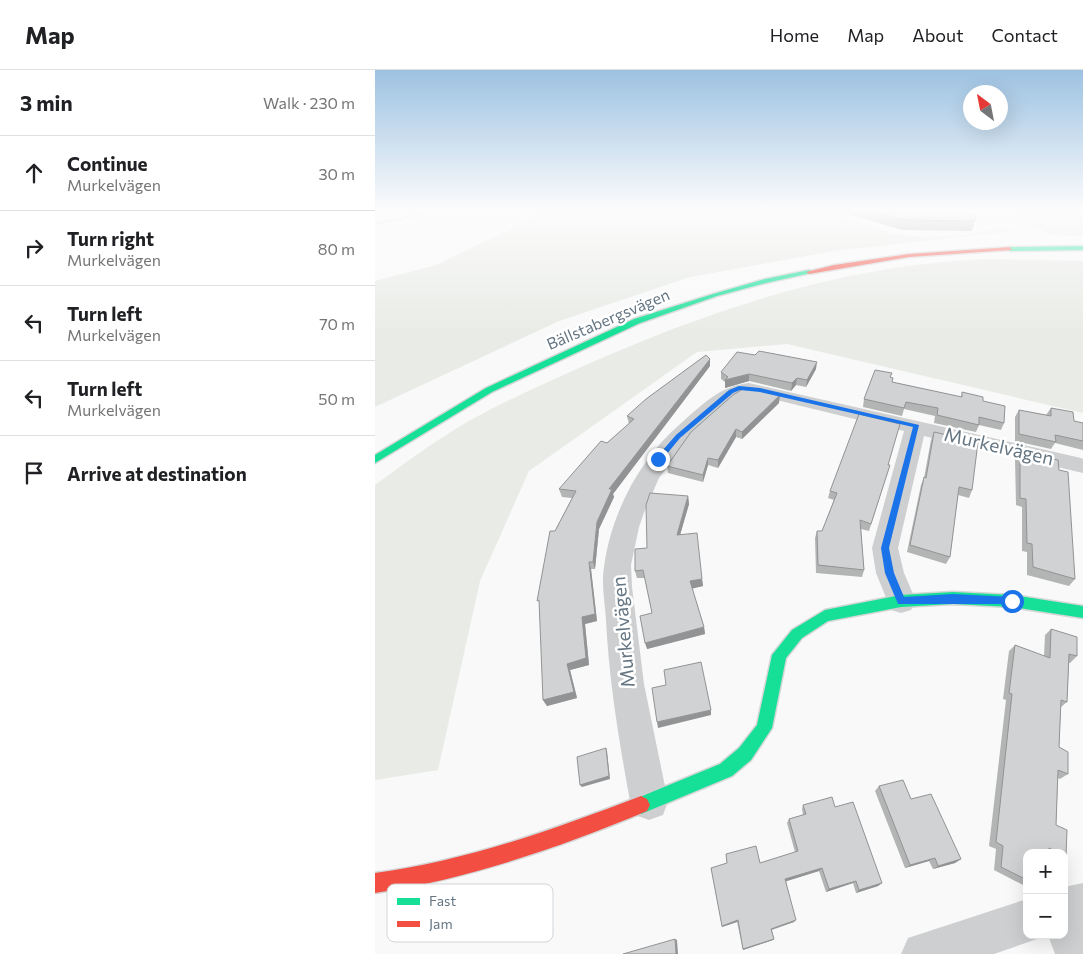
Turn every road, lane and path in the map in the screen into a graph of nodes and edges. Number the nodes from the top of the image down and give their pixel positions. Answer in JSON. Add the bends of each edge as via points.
{"nodes":[{"id":1,"x":966,"y":250,"type":"edge"},
{"id":2,"x":916,"y":426,"type":"junction"},
{"id":3,"x":375,"y":460,"type":"edge"},
{"id":4,"x":1082,"y":472,"type":"edge"},
{"id":5,"x":901,"y":601,"type":"junction"},
{"id":6,"x":1083,"y":612,"type":"edge"},
{"id":7,"x":649,"y":801,"type":"junction"},
{"id":8,"x":375,"y":883,"type":"edge"},
{"id":9,"x":1083,"y":905,"type":"edge"},
{"id":10,"x":1068,"y":908,"type":"edge"},
{"id":11,"x":1023,"y":922,"type":"edge"},
{"id":12,"x":1068,"y":929,"type":"edge"},
{"id":13,"x":925,"y":954,"type":"edge"},
{"id":14,"x":1078,"y":954,"type":"edge"}],
"edges":[{"from":1,"to":3,"type":"street","name":"Bällstabergsvägen","via":[[867,261],[765,281],[637,321],[489,390]]},
{"from":2,"to":4,"type":"street","name":"Murkelvägen"},
{"from":2,"to":5,"type":"street","via":[[885,548]]},
{"from":2,"to":7,"type":"street","name":"Murkelvägen","via":[[739,388],[731,391],[678,436],[658,459],[632,505],[617,571],[629,700]]},
{"from":5,"to":6,"type":"street","via":[[953,598],[1012,601]]},
{"from":5,"to":7,"type":"street","via":[[825,616],[797,634],[779,655],[764,728],[745,754],[726,770]]},
{"from":7,"to":8,"type":"street","via":[[527,847],[407,879]]},
{"from":9,"to":10,"type":"street"},
{"from":11,"to":13,"type":"street"},
{"from":12,"to":14,"type":"street"}]}
